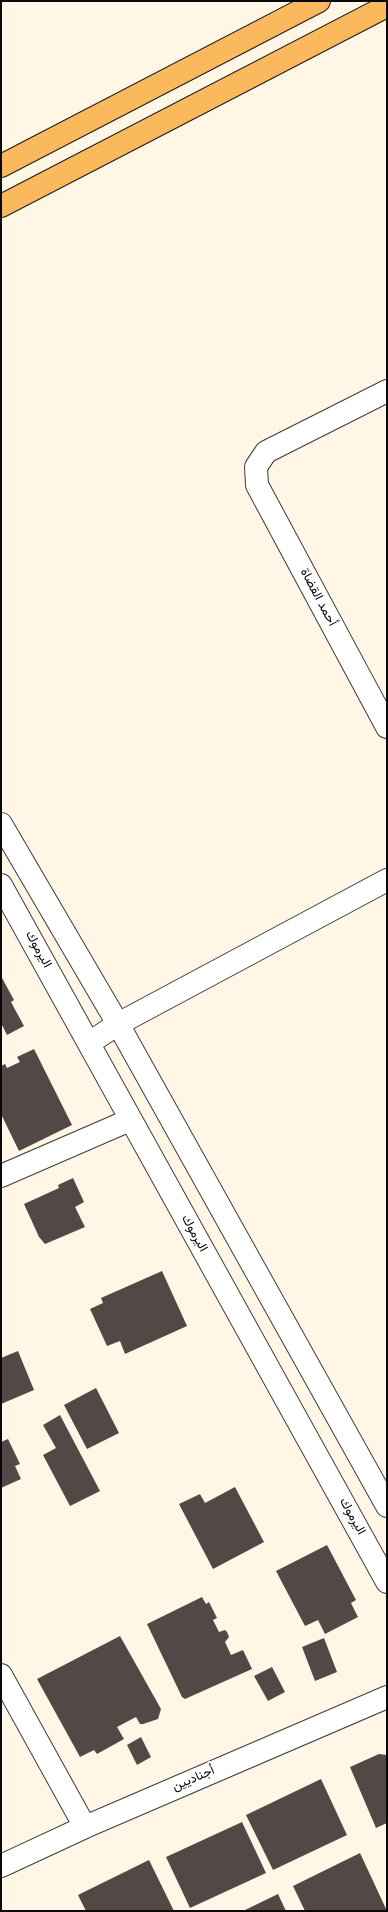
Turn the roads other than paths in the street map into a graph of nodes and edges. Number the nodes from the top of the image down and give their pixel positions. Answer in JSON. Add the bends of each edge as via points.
{"nodes":[{"id":1,"x":319,"y":1,"type":"edge"},
{"id":2,"x":387,"y":6,"type":"edge"},
{"id":3,"x":1,"y":166,"type":"edge"},
{"id":4,"x":1,"y":206,"type":"edge"},
{"id":5,"x":387,"y":391,"type":"edge"},
{"id":6,"x":387,"y":727,"type":"edge"},
{"id":7,"x":1,"y":824,"type":"edge"},
{"id":8,"x":387,"y":880,"type":"edge"},
{"id":9,"x":1,"y":885,"type":"edge"},
{"id":10,"x":118,"y":1024,"type":"junction"},
{"id":11,"x":89,"y":1043,"type":"junction"},
{"id":12,"x":130,"y":1120,"type":"junction"},
{"id":13,"x":1,"y":1176,"type":"edge"},
{"id":14,"x":387,"y":1506,"type":"edge"},
{"id":15,"x":387,"y":1582,"type":"edge"},
{"id":16,"x":1,"y":1675,"type":"edge"},
{"id":17,"x":387,"y":1697,"type":"edge"},
{"id":18,"x":85,"y":1827,"type":"junction"},
{"id":19,"x":1,"y":1866,"type":"edge"}],
"edges":[{"from":1,"to":3,"type":"main road"},
{"from":2,"to":4,"type":"main road"},
{"from":5,"to":6,"type":"street","name":"أحمد القضاة","via":[[266,452],[256,467],[257,485]]},
{"from":7,"to":10,"type":"street"},
{"from":8,"to":10,"type":"street"},
{"from":9,"to":11,"type":"street","name":"اليرموك"},
{"from":10,"to":11,"type":"street"},
{"from":10,"to":14,"type":"street"},
{"from":11,"to":12,"type":"street","name":"اليرموك"},
{"from":12,"to":13,"type":"street"},
{"from":12,"to":15,"type":"street","name":"اليرموك"},
{"from":16,"to":18,"type":"street"},
{"from":17,"to":18,"type":"street","name":"أجناديين"},
{"from":18,"to":19,"type":"street","name":"أجناديين"}]}
